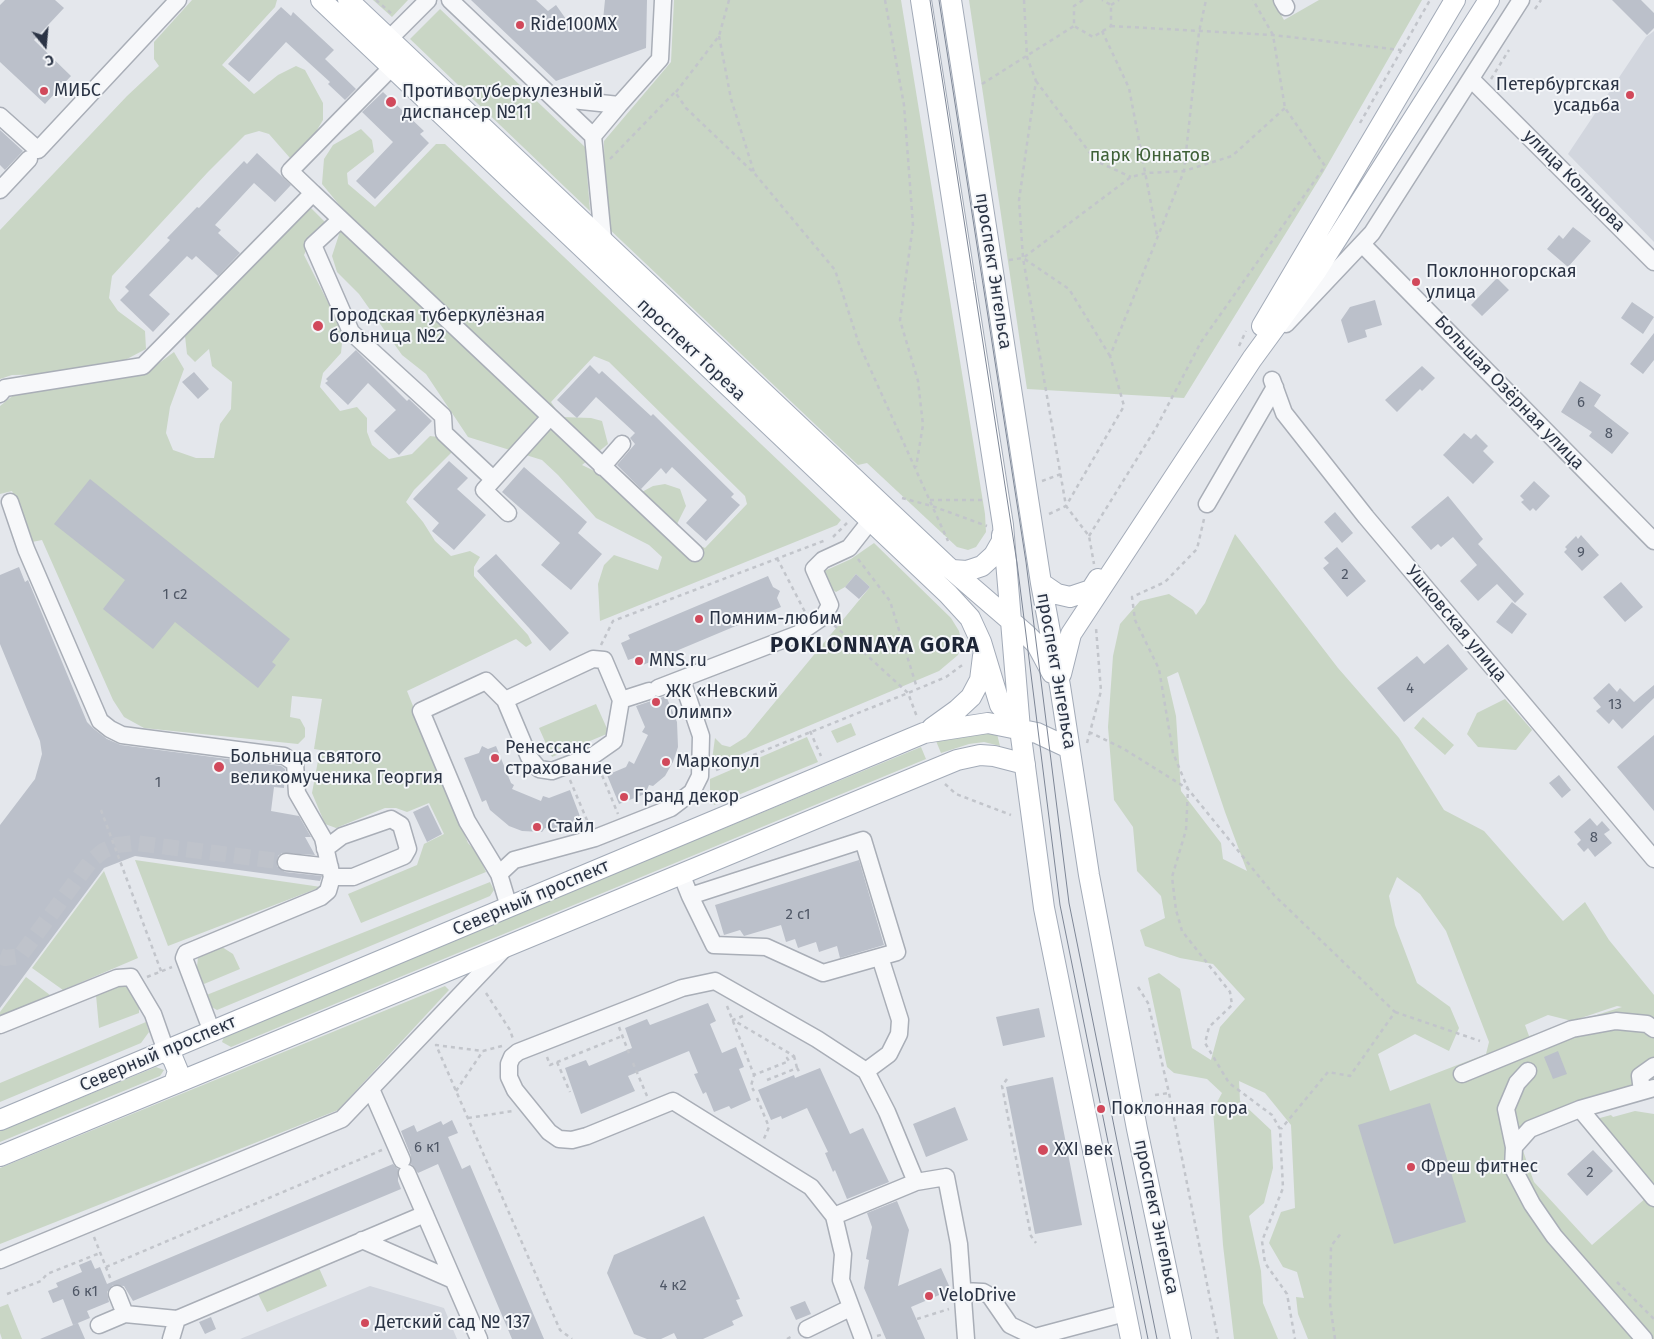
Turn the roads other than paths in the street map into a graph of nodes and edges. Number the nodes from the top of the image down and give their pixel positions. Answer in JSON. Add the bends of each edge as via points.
{"nodes":[{"id":1,"x":178,"y":0,"type":"edge"},
{"id":2,"x":321,"y":0,"type":"edge"},
{"id":3,"x":348,"y":0,"type":"edge"},
{"id":4,"x":428,"y":0,"type":"edge"},
{"id":5,"x":450,"y":0,"type":"edge"},
{"id":6,"x":663,"y":0,"type":"edge"},
{"id":7,"x":921,"y":0,"type":"edge"},
{"id":8,"x":950,"y":0,"type":"edge"},
{"id":9,"x":1489,"y":0,"type":"edge"},
{"id":10,"x":1521,"y":0,"type":"edge"},
{"id":11,"x":1453,"y":3,"type":"edge"},
{"id":12,"x":389,"y":39,"type":"junction"},
{"id":13,"x":392,"y":67,"type":"junction"},
{"id":14,"x":1471,"y":79,"type":"junction"},
{"id":15,"x":553,"y":98,"type":"junction"},
{"id":16,"x":619,"y":105,"type":"junction"},
{"id":17,"x":0,"y":116,"type":"edge"},
{"id":18,"x":593,"y":136,"type":"junction"},
{"id":19,"x":29,"y":159,"type":"dead end"},
{"id":20,"x":0,"y":190,"type":"edge"},
{"id":21,"x":312,"y":193,"type":"junction"},
{"id":22,"x":340,"y":220,"type":"junction"},
{"id":23,"x":603,"y":239,"type":"junction"},
{"id":24,"x":1363,"y":245,"type":"junction"},
{"id":25,"x":1654,"y":262,"type":"edge"},
{"id":26,"x":1252,"y":359,"type":"junction"},
{"id":27,"x":0,"y":394,"type":"edge"},
{"id":28,"x":549,"y":418,"type":"junction"},
{"id":29,"x":622,"y":444,"type":"dead end"},
{"id":30,"x":602,"y":467,"type":"junction"},
{"id":31,"x":493,"y":479,"type":"junction"},
{"id":32,"x":10,"y":502,"type":"dead end"},
{"id":33,"x":1207,"y":504,"type":"road end"},
{"id":34,"x":508,"y":513,"type":"dead end"},
{"id":35,"x":861,"y":519,"type":"junction"},
{"id":36,"x":997,"y":526,"type":"junction"},
{"id":37,"x":1654,"y":541,"type":"edge"},
{"id":38,"x":695,"y":553,"type":"dead end"},
{"id":39,"x":952,"y":570,"type":"junction"},
{"id":40,"x":1041,"y":583,"type":"junction"},
{"id":41,"x":1010,"y":623,"type":"junction"},
{"id":42,"x":981,"y":642,"type":"junction"},
{"id":43,"x":682,"y":680,"type":"junction"},
{"id":44,"x":1060,"y":686,"type":"junction"},
{"id":45,"x":504,"y":700,"type":"junction"},
{"id":46,"x":621,"y":700,"type":"junction"},
{"id":47,"x":1020,"y":729,"type":"junction"},
{"id":48,"x":924,"y":733,"type":"junction"},
{"id":49,"x":1077,"y":749,"type":"junction"},
{"id":50,"x":1024,"y":764,"type":"junction"},
{"id":51,"x":325,"y":849,"type":"junction"},
{"id":52,"x":1654,"y":859,"type":"edge"},
{"id":53,"x":286,"y":862,"type":"tunnel mouth"},
{"id":54,"x":331,"y":872,"type":"junction"},
{"id":55,"x":499,"y":874,"type":"junction"},
{"id":56,"x":682,"y":876,"type":"junction"},
{"id":57,"x":690,"y":896,"type":"junction"},
{"id":58,"x":508,"y":907,"type":"junction"},
{"id":59,"x":504,"y":948,"type":"junction"},
{"id":60,"x":880,"y":957,"type":"junction"},
{"id":61,"x":0,"y":1024,"type":"edge"},
{"id":62,"x":1654,"y":1029,"type":"edge"},
{"id":63,"x":212,"y":1032,"type":"junction"},
{"id":64,"x":166,"y":1051,"type":"junction"},
{"id":65,"x":224,"y":1064,"type":"junction"},
{"id":66,"x":1654,"y":1066,"type":"edge"},
{"id":67,"x":866,"y":1071,"type":"junction"},
{"id":68,"x":1528,"y":1071,"type":"dead end"},
{"id":69,"x":1462,"y":1074,"type":"dead end"},
{"id":70,"x":174,"y":1084,"type":"junction"},
{"id":71,"x":371,"y":1089,"type":"junction"},
{"id":72,"x":1648,"y":1090,"type":"edge"},
{"id":73,"x":1580,"y":1109,"type":"junction"},
{"id":74,"x":0,"y":1120,"type":"edge"},
{"id":75,"x":1514,"y":1147,"type":"junction"},
{"id":76,"x":0,"y":1156,"type":"edge"},
{"id":77,"x":916,"y":1182,"type":"junction"},
{"id":78,"x":1654,"y":1198,"type":"edge"},
{"id":79,"x":1654,"y":1209,"type":"edge"},
{"id":80,"x":425,"y":1214,"type":"junction"},
{"id":81,"x":834,"y":1216,"type":"junction"},
{"id":82,"x":362,"y":1240,"type":"junction"},
{"id":83,"x":0,"y":1260,"type":"edge"},
{"id":84,"x":453,"y":1280,"type":"junction"},
{"id":85,"x":114,"y":1288,"type":"road end"},
{"id":86,"x":964,"y":1297,"type":"junction"},
{"id":87,"x":850,"y":1308,"type":"junction"},
{"id":88,"x":1125,"y":1312,"type":"junction"},
{"id":89,"x":125,"y":1314,"type":"junction"},
{"id":90,"x":177,"y":1319,"type":"junction"},
{"id":91,"x":99,"y":1325,"type":"dead end"},
{"id":92,"x":807,"y":1329,"type":"dead end"},
{"id":93,"x":1042,"y":1337,"type":"edge"},
{"id":94,"x":171,"y":1339,"type":"edge"},
{"id":95,"x":480,"y":1339,"type":"edge"},
{"id":96,"x":863,"y":1339,"type":"edge"},
{"id":97,"x":966,"y":1339,"type":"edge"},
{"id":98,"x":1131,"y":1339,"type":"edge"},
{"id":99,"x":1181,"y":1339,"type":"edge"},
{"id":100,"x":1644,"y":1339,"type":"edge"}],
"edges":[{"from":1,"to":17,"type":"street","via":[[38,150]]},
{"from":2,"to":13,"type":"main road","name":"проспект Тореза"},
{"from":3,"to":12,"type":"main road","name":"проспект Тореза"},
{"from":4,"to":12,"type":"street"},
{"from":5,"to":15,"type":"street"},
{"from":6,"to":16,"type":"street","via":[[660,59]]},
{"from":7,"to":36,"type":"main road","name":"проспект Энгельса"},
{"from":8,"to":40,"type":"main road","name":"проспект Энгельса"},
{"from":9,"to":26,"type":"main road","via":[[1317,270]]},
{"from":10,"to":14,"type":"street"},
{"from":11,"to":40,"type":"main road","via":[[1246,352],[1091,590],[1070,597],[1057,594]]},
{"from":12,"to":23,"type":"main road","name":"проспект Тореза"},
{"from":13,"to":21,"type":"street","via":[[290,171]]},
{"from":13,"to":35,"type":"main road","name":"проспект Тореза"},
{"from":14,"to":24,"type":"street"},
{"from":14,"to":25,"type":"street","name":"улица Кольцова"},
{"from":15,"to":16,"type":"street"},
{"from":15,"to":18,"type":"street"},
{"from":16,"to":18,"type":"street"},
{"from":18,"to":23,"type":"street"},
{"from":19,"to":20,"type":"street"},
{"from":21,"to":22,"type":"street"},
{"from":21,"to":27,"type":"street","via":[[143,366],[5,388]]},
{"from":22,"to":28,"type":"street"},
{"from":22,"to":31,"type":"street","via":[[313,245],[351,332],[443,416],[444,433]]},
{"from":23,"to":39,"type":"main road","name":"проспект Тореза"},
{"from":24,"to":26,"type":"street"},
{"from":24,"to":37,"type":"street","name":"Большая Озёрная улица"},
{"from":26,"to":44,"type":"main road","via":[[1071,634],[1064,655]]},
{"from":28,"to":30,"type":"street"},
{"from":28,"to":31,"type":"street"},
{"from":29,"to":30,"type":"street"},
{"from":30,"to":38,"type":"street"},
{"from":31,"to":34,"type":"street","via":[[484,490]]},
{"from":32,"to":51,"type":"street","via":[[26,549],[100,721],[122,735],[284,756],[295,763],[297,793],[323,838]]},
{"from":33,"to":52,"type":"street","name":"Ушковская улица","via":[[1273,383],[1284,413],[1366,517]]},
{"from":35,"to":42,"type":"main road","name":"проспект Тореза","via":[[965,612]]},
{"from":35,"to":43,"type":"street","via":[[849,548],[822,560],[814,569],[830,605],[817,620],[798,634]]},
{"from":36,"to":39,"type":"main road","via":[[1002,542],[994,556],[982,566],[967,571]]},
{"from":36,"to":41,"type":"main road","name":"проспект Энгельса"},
{"from":39,"to":41,"type":"main road","name":"проспект Тореза"},
{"from":40,"to":44,"type":"main road","name":"проспект Энгельса"},
{"from":41,"to":44,"type":"main road","name":"проспект Тореза","via":[[1037,645]]},
{"from":41,"to":47,"type":"main road","name":"проспект Энгельса"},
{"from":42,"to":47,"type":"main road","name":"проспект Тореза","via":[[1000,705]]},
{"from":42,"to":48,"type":"main road","via":[[984,661],[980,680],[971,697]]},
{"from":43,"to":46,"type":"street"},
{"from":43,"to":55,"type":"street","via":[[701,736],[700,776],[692,792],[671,808],[595,838],[514,860]]},
{"from":44,"to":49,"type":"main road","name":"проспект Энгельса"},
{"from":45,"to":46,"type":"street","via":[[593,659],[604,660]]},
{"from":45,"to":46,"type":"street","via":[[529,757],[539,769],[552,772],[594,755],[614,741]]},
{"from":45,"to":55,"type":"street","via":[[486,681],[421,711],[467,821]]},
{"from":47,"to":48,"type":"main road","name":"Северный проспект","via":[[988,723]]},
{"from":47,"to":49,"type":"main road","name":"Северный проспект","via":[[1037,732]]},
{"from":47,"to":50,"type":"main road","name":"проспект Энгельса"},
{"from":48,"to":58,"type":"main road","name":"Северный проспект"},
{"from":49,"to":99,"type":"main road","name":"проспект Энгельса","via":[[1089,875]]},
{"from":50,"to":56,"type":"main road","name":"Северный проспект","via":[[980,755],[957,760]]},
{"from":50,"to":88,"type":"main road","name":"проспект Энгельса","via":[[1044,908]]},
{"from":51,"to":54,"type":"street"},
{"from":51,"to":54,"type":"street","via":[[342,836],[391,819],[400,825],[408,849],[404,856],[353,877]]},
{"from":53,"to":54,"type":"street"},
{"from":54,"to":63,"type":"street","via":[[328,891],[321,897],[186,953],[185,962]]},
{"from":55,"to":58,"type":"street"},
{"from":56,"to":57,"type":"street"},
{"from":56,"to":59,"type":"main road","name":"Северный проспект"},
{"from":57,"to":60,"type":"street","via":[[714,945],[766,947],[822,973]]},
{"from":57,"to":60,"type":"street","via":[[863,840],[897,952]]},
{"from":58,"to":63,"type":"main road","name":"Северный проспект"},
{"from":59,"to":65,"type":"main road","name":"Северный проспект"},
{"from":59,"to":71,"type":"street"},
{"from":60,"to":67,"type":"street","via":[[900,1020],[899,1034],[889,1054]]},
{"from":61,"to":64,"type":"street","via":[[117,978],[130,977],[153,1014]]},
{"from":62,"to":69,"type":"street","via":[[1647,1024],[1616,1022],[1572,1029]]},
{"from":63,"to":64,"type":"main road","name":"Северный проспект"},
{"from":63,"to":65,"type":"main road","via":[[210,1044],[215,1058]]},
{"from":64,"to":70,"type":"main road","via":[[178,1071]]},
{"from":64,"to":74,"type":"main road","name":"Северный проспект"},
{"from":65,"to":70,"type":"main road","name":"Северный проспект"},
{"from":66,"to":72,"type":"street","via":[[1640,1076]]},
{"from":67,"to":77,"type":"street"},
{"from":67,"to":81,"type":"street","via":[[715,981],[682,988],[518,1052],[509,1064],[509,1077],[515,1090],[559,1139],[587,1136],[673,1101],[811,1187]]},
{"from":68,"to":75,"type":"street","via":[[1517,1083],[1506,1109]]},
{"from":70,"to":76,"type":"main road","name":"Северный проспект"},
{"from":71,"to":80,"type":"street"},
{"from":71,"to":83,"type":"street","via":[[342,1119]]},
{"from":72,"to":73,"type":"street"},
{"from":73,"to":75,"type":"street","via":[[1530,1129]]},
{"from":73,"to":78,"type":"street"},
{"from":75,"to":100,"type":"street","via":[[1513,1168],[1548,1228]]},
{"from":77,"to":81,"type":"street"},
{"from":77,"to":86,"type":"street","via":[[946,1177],[959,1244]]},
{"from":78,"to":79,"type":"street","via":[[1649,1204]]},
{"from":80,"to":82,"type":"street"},
{"from":80,"to":84,"type":"street"},
{"from":81,"to":87,"type":"street","via":[[843,1254],[841,1280]]},
{"from":82,"to":84,"type":"street"},
{"from":82,"to":90,"type":"street"},
{"from":84,"to":95,"type":"street"},
{"from":85,"to":89,"type":"street"},
{"from":86,"to":93,"type":"street","via":[[983,1292],[990,1296],[1010,1325],[1026,1334]]},
{"from":86,"to":97,"type":"street"},
{"from":87,"to":92,"type":"street"},
{"from":87,"to":96,"type":"street"},
{"from":88,"to":93,"type":"street"},
{"from":88,"to":98,"type":"main road","name":"проспект Энгельса"},
{"from":89,"to":90,"type":"street"},
{"from":89,"to":91,"type":"street"},
{"from":90,"to":94,"type":"street"}]}
